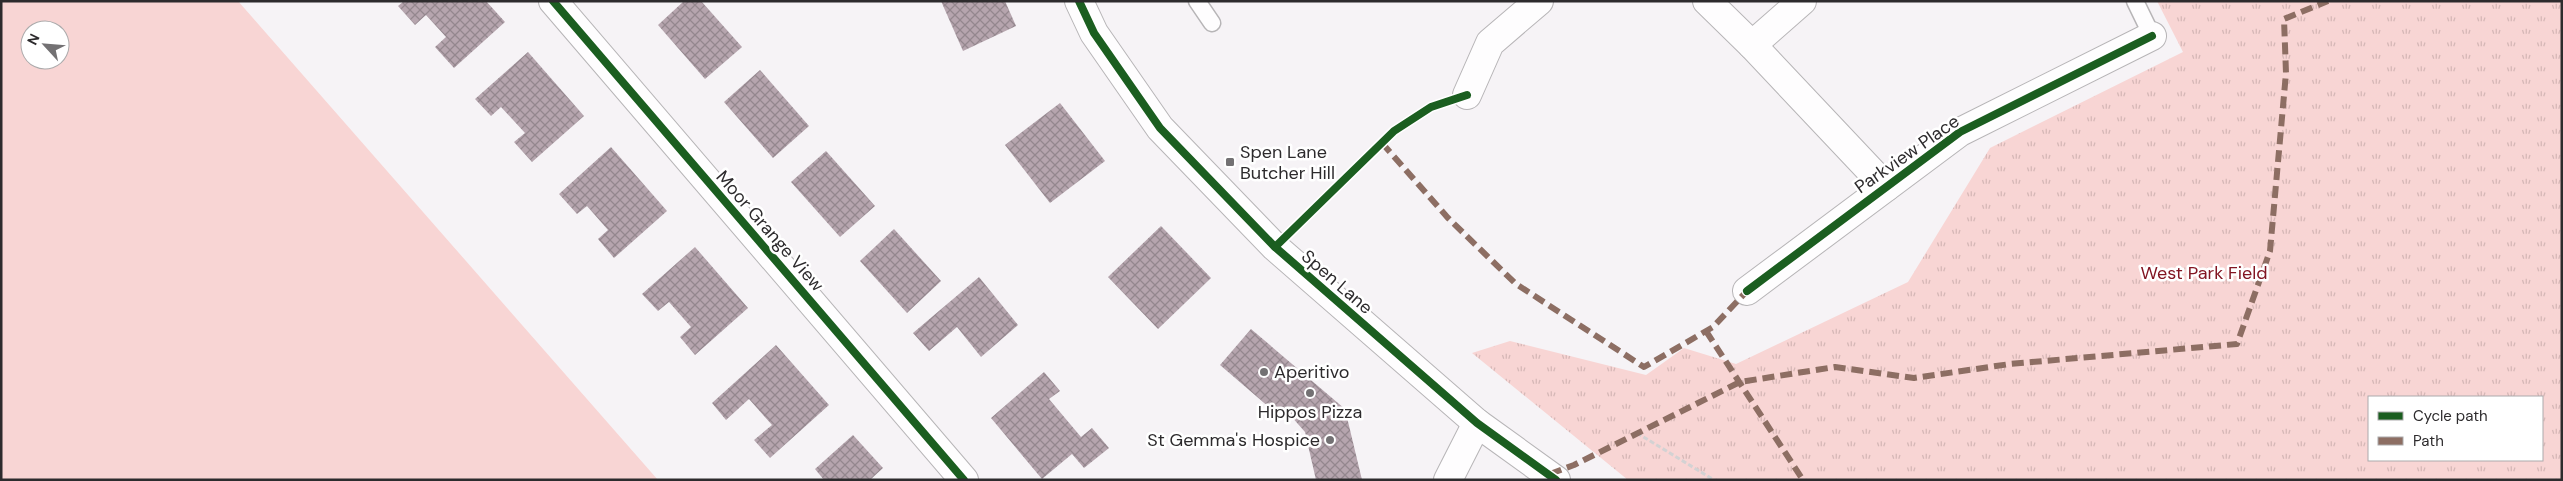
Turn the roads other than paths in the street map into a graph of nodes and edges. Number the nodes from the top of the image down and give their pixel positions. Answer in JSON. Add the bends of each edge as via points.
{"nodes":[{"id":1,"x":553,"y":1,"type":"edge"},
{"id":2,"x":1079,"y":1,"type":"edge"},
{"id":3,"x":1197,"y":1,"type":"edge"},
{"id":4,"x":1539,"y":1,"type":"edge"},
{"id":5,"x":1707,"y":1,"type":"edge"},
{"id":6,"x":1802,"y":1,"type":"edge"},
{"id":7,"x":2135,"y":1,"type":"edge"},
{"id":8,"x":1212,"y":23,"type":"dead end"},
{"id":9,"x":2152,"y":36,"type":"joint"},
{"id":10,"x":1752,"y":46,"type":"junction"},
{"id":11,"x":1467,"y":95,"type":"dead end"},
{"id":12,"x":1886,"y":187,"type":"junction"},
{"id":13,"x":1747,"y":291,"type":"dead end"},
{"id":14,"x":1477,"y":423,"type":"junction"},
{"id":15,"x":964,"y":480,"type":"edge"},
{"id":16,"x":1448,"y":480,"type":"edge"},
{"id":17,"x":1556,"y":480,"type":"edge"}],
"edges":[{"from":1,"to":15,"type":"street","name":"Moor Grange View"},
{"from":2,"to":14,"type":"street","name":"Spen Lane","via":[[1094,33],[1160,128],[1275,247]]},
{"from":3,"to":8,"type":"lane"},
{"from":4,"to":11,"type":"street","via":[[1490,43]]},
{"from":5,"to":10,"type":"street","name":"Parkview Place"},
{"from":6,"to":10,"type":"street"},
{"from":7,"to":9,"type":"lane"},
{"from":9,"to":12,"type":"street","name":"Parkview Place","via":[[1960,132]]},
{"from":10,"to":12,"type":"street","name":"Parkview Place"},
{"from":12,"to":13,"type":"street","name":"Parkview Place"},
{"from":14,"to":16,"type":"street"},
{"from":14,"to":17,"type":"street","name":"Spen Lane"}]}
